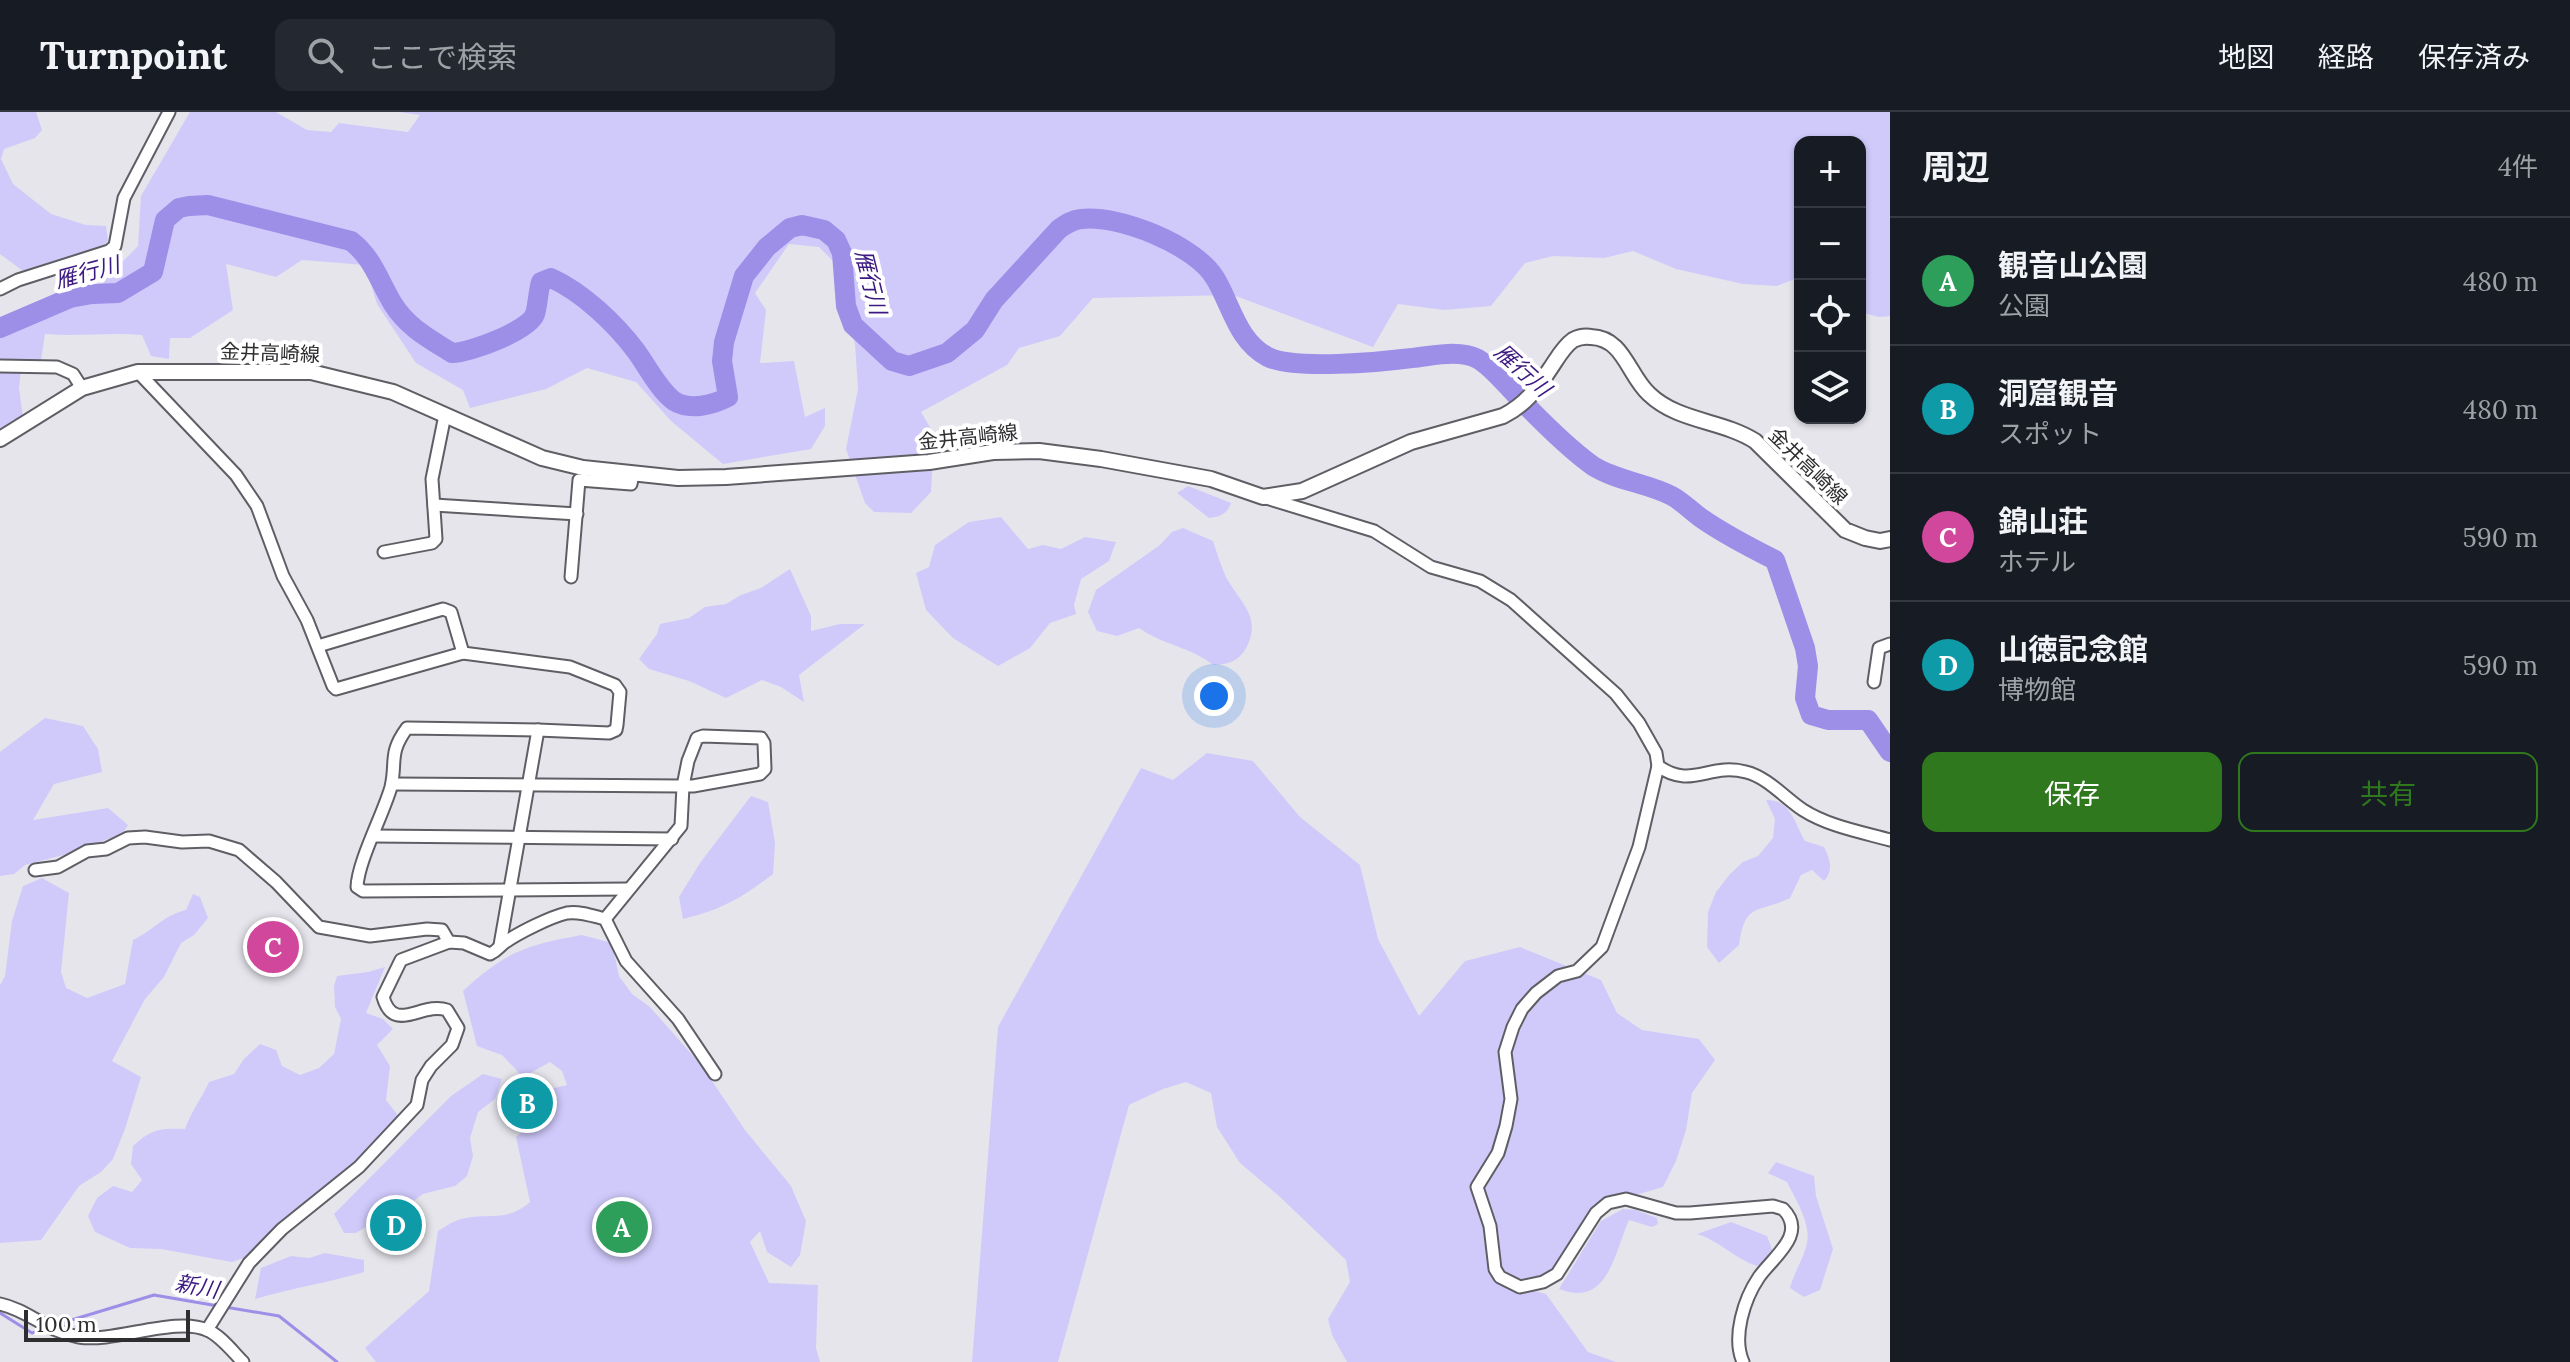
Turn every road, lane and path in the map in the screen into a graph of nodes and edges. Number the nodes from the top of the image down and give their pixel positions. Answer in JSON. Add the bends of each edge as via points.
{"nodes":[{"id":1,"x":169,"y":112,"type":"edge"},
{"id":2,"x":0,"y":289,"type":"edge"},
{"id":3,"x":0,"y":366,"type":"edge"},
{"id":4,"x":138,"y":372,"type":"junction"},
{"id":5,"x":82,"y":388,"type":"junction"},
{"id":6,"x":445,"y":415,"type":"junction"},
{"id":7,"x":0,"y":439,"type":"edge"},
{"id":8,"x":633,"y":474,"type":"junction"},
{"id":9,"x":1263,"y":497,"type":"junction"},
{"id":10,"x":434,"y":505,"type":"junction"},
{"id":11,"x":577,"y":514,"type":"junction"},
{"id":12,"x":1890,"y":539,"type":"edge"},
{"id":13,"x":384,"y":552,"type":"dead end"},
{"id":14,"x":571,"y":577,"type":"dead end"},
{"id":15,"x":1890,"y":644,"type":"edge"},
{"id":16,"x":318,"y":646,"type":"junction"},
{"id":17,"x":463,"y":653,"type":"junction"},
{"id":18,"x":1874,"y":682,"type":"dead end"},
{"id":19,"x":538,"y":730,"type":"junction"},
{"id":20,"x":1658,"y":766,"type":"junction"},
{"id":21,"x":392,"y":784,"type":"junction"},
{"id":22,"x":528,"y":785,"type":"junction"},
{"id":23,"x":683,"y":786,"type":"junction"},
{"id":24,"x":373,"y":836,"type":"junction"},
{"id":25,"x":519,"y":839,"type":"junction"},
{"id":26,"x":672,"y":839,"type":"junction"},
{"id":27,"x":1890,"y":840,"type":"edge"},
{"id":28,"x":35,"y":870,"type":"dead end"},
{"id":29,"x":628,"y":889,"type":"junction"},
{"id":30,"x":509,"y":891,"type":"junction"},
{"id":31,"x":605,"y":919,"type":"junction"},
{"id":32,"x":449,"y":942,"type":"junction"},
{"id":33,"x":500,"y":945,"type":"junction"},
{"id":34,"x":715,"y":1074,"type":"dead end"},
{"id":35,"x":0,"y":1304,"type":"edge"},
{"id":36,"x":207,"y":1330,"type":"junction"},
{"id":37,"x":243,"y":1362,"type":"edge"},
{"id":38,"x":1743,"y":1362,"type":"edge"}],
"edges":[{"from":1,"to":2,"type":"street","via":[[124,198],[115,246]]},
{"from":3,"to":5,"type":"street","via":[[57,367],[73,374]]},
{"from":4,"to":5,"type":"main road","name":"金井高崎線"},
{"from":4,"to":6,"type":"main road","name":"金井高崎線","via":[[311,372],[393,392]]},
{"from":4,"to":16,"type":"street","via":[[236,475],[257,506],[283,576]]},
{"from":5,"to":7,"type":"main road","name":"金井高崎線"},
{"from":6,"to":8,"type":"main road","name":"金井高崎線","via":[[542,458]]},
{"from":6,"to":10,"type":"street","via":[[432,479]]},
{"from":8,"to":9,"type":"main road","name":"金井高崎線","via":[[726,477],[1039,451],[1211,479]]},
{"from":8,"to":11,"type":"street","via":[[631,484],[579,480]]},
{"from":9,"to":12,"type":"main road","name":"金井高崎線","via":[[1302,491],[1411,442],[1489,422],[1516,409],[1563,350],[1589,337],[1609,340],[1648,394],[1661,403],[1748,436],[1845,530]]},
{"from":9,"to":20,"type":"street","via":[[1374,531],[1431,567],[1480,581],[1511,600],[1616,694],[1639,723]]},
{"from":10,"to":11,"type":"street"},
{"from":10,"to":13,"type":"street","via":[[432,543]]},
{"from":11,"to":14,"type":"street"},
{"from":15,"to":18,"type":"street","via":[[1879,648]]},
{"from":16,"to":17,"type":"street","via":[[333,686],[341,689]]},
{"from":16,"to":17,"type":"street","via":[[443,609],[451,612]]},
{"from":17,"to":19,"type":"street","via":[[570,667],[615,685],[620,692],[613,733]]},
{"from":19,"to":21,"type":"street","via":[[407,728],[392,757]]},
{"from":19,"to":22,"type":"street"},
{"from":20,"to":27,"type":"street","via":[[1679,777],[1712,770],[1752,773],[1805,811]]},
{"from":20,"to":38,"type":"street","via":[[1639,847],[1602,947],[1577,971],[1558,976],[1536,993],[1513,1027],[1505,1052],[1511,1099],[1506,1126],[1498,1153],[1477,1187],[1490,1226],[1495,1269],[1520,1287],[1557,1274],[1608,1203],[1626,1199],[1676,1213],[1783,1209],[1792,1223],[1791,1234],[1757,1279],[1743,1311]]},
{"from":21,"to":22,"type":"street"},
{"from":21,"to":24,"type":"street"},
{"from":22,"to":23,"type":"street"},
{"from":22,"to":25,"type":"street"},
{"from":23,"to":23,"type":"street","via":[[699,736],[764,741],[765,769],[760,774]]},
{"from":23,"to":26,"type":"street","via":[[683,821]]},
{"from":24,"to":25,"type":"street"},
{"from":24,"to":30,"type":"street","via":[[359,890]]},
{"from":25,"to":26,"type":"street"},
{"from":25,"to":30,"type":"street"},
{"from":26,"to":29,"type":"street"},
{"from":28,"to":32,"type":"street","via":[[58,867],[128,838],[209,841],[239,850],[319,927],[370,936],[442,930]]},
{"from":29,"to":30,"type":"street"},
{"from":29,"to":31,"type":"street"},
{"from":30,"to":33,"type":"street"},
{"from":31,"to":33,"type":"street","via":[[568,913]]},
{"from":31,"to":34,"type":"street","via":[[626,961],[678,1019]]},
{"from":32,"to":33,"type":"street","via":[[490,954]]},
{"from":32,"to":36,"type":"street","via":[[401,960],[383,997],[394,1015],[441,1008],[458,1028],[452,1045],[422,1080],[417,1105],[359,1167],[249,1263]]},
{"from":35,"to":36,"type":"street","via":[[47,1328],[83,1337],[189,1326]]},
{"from":36,"to":37,"type":"street"}]}
